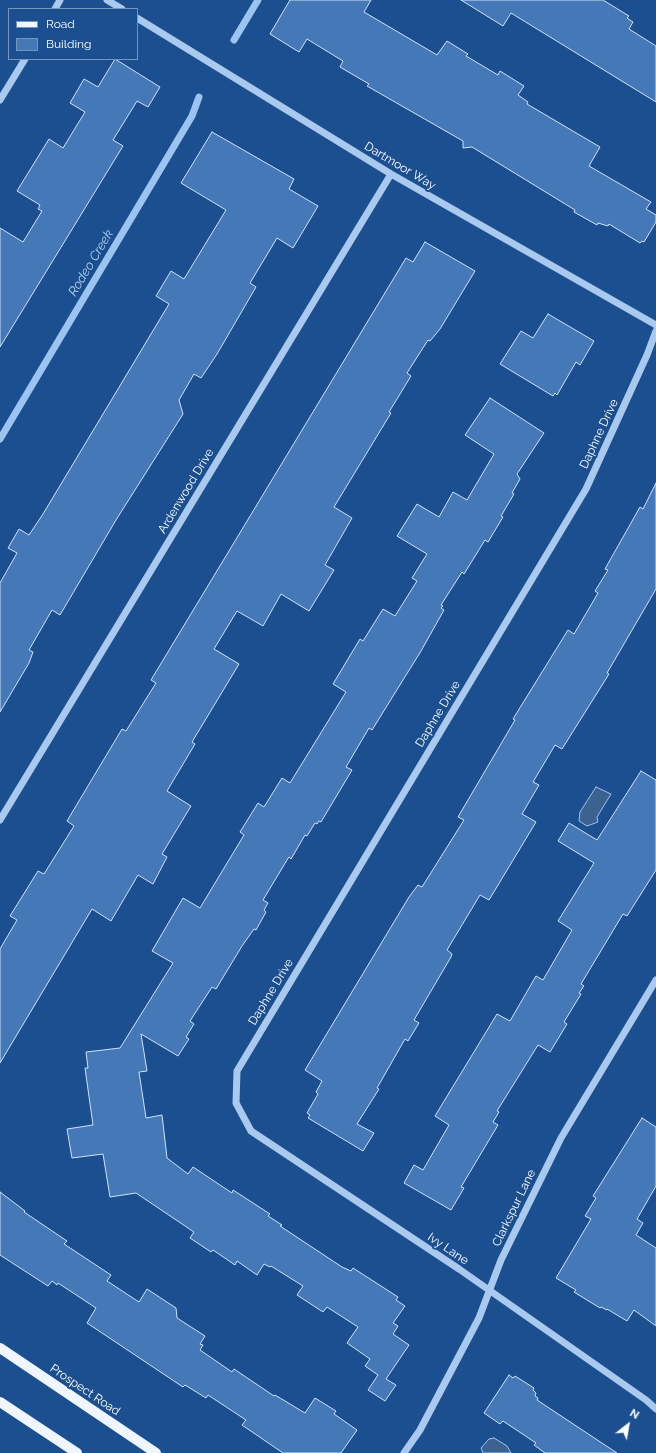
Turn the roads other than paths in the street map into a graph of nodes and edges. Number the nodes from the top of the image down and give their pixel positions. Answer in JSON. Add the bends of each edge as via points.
{"nodes":[{"id":1,"x":108,"y":0,"type":"edge"},
{"id":2,"x":120,"y":8,"type":"edge"},
{"id":3,"x":138,"y":19,"type":"edge"},
{"id":4,"x":24,"y":60,"type":"edge"},
{"id":5,"x":0,"y":100,"type":"edge"},
{"id":6,"x":391,"y":174,"type":"junction"},
{"id":7,"x":656,"y":325,"type":"edge"},
{"id":8,"x":656,"y":331,"type":"edge"},
{"id":9,"x":0,"y":820,"type":"edge"},
{"id":10,"x":656,"y":980,"type":"edge"},
{"id":11,"x":236,"y":1103,"type":"joint"},
{"id":12,"x":490,"y":1290,"type":"junction"},
{"id":13,"x":0,"y":1348,"type":"edge"},
{"id":14,"x":0,"y":1402,"type":"edge"},
{"id":15,"x":656,"y":1409,"type":"edge"},
{"id":16,"x":77,"y":1453,"type":"edge"},
{"id":17,"x":156,"y":1453,"type":"edge"},
{"id":18,"x":404,"y":1453,"type":"edge"}],
"edges":[{"from":1,"to":2,"type":"street"},
{"from":3,"to":6,"type":"street","name":"Dartmoor Way"},
{"from":4,"to":5,"type":"street"},
{"from":6,"to":7,"type":"street","name":"Dartmoor Way"},
{"from":6,"to":9,"type":"street","name":"Ardenwood Drive"},
{"from":8,"to":11,"type":"street","name":"Daphne Drive","via":[[586,489],[237,1072]]},
{"from":10,"to":12,"type":"street","name":"Clarkspur Lane","via":[[561,1138],[501,1260]]},
{"from":11,"to":12,"type":"street","name":"Ivy Lane","via":[[250,1131]]},
{"from":12,"to":15,"type":"street","name":"Ivy Lane"},
{"from":12,"to":18,"type":"street","name":"Clarkspur Lane","via":[[479,1318],[420,1430]]},
{"from":13,"to":17,"type":"main road","name":"Prospect Road"},
{"from":14,"to":16,"type":"main road"}]}
